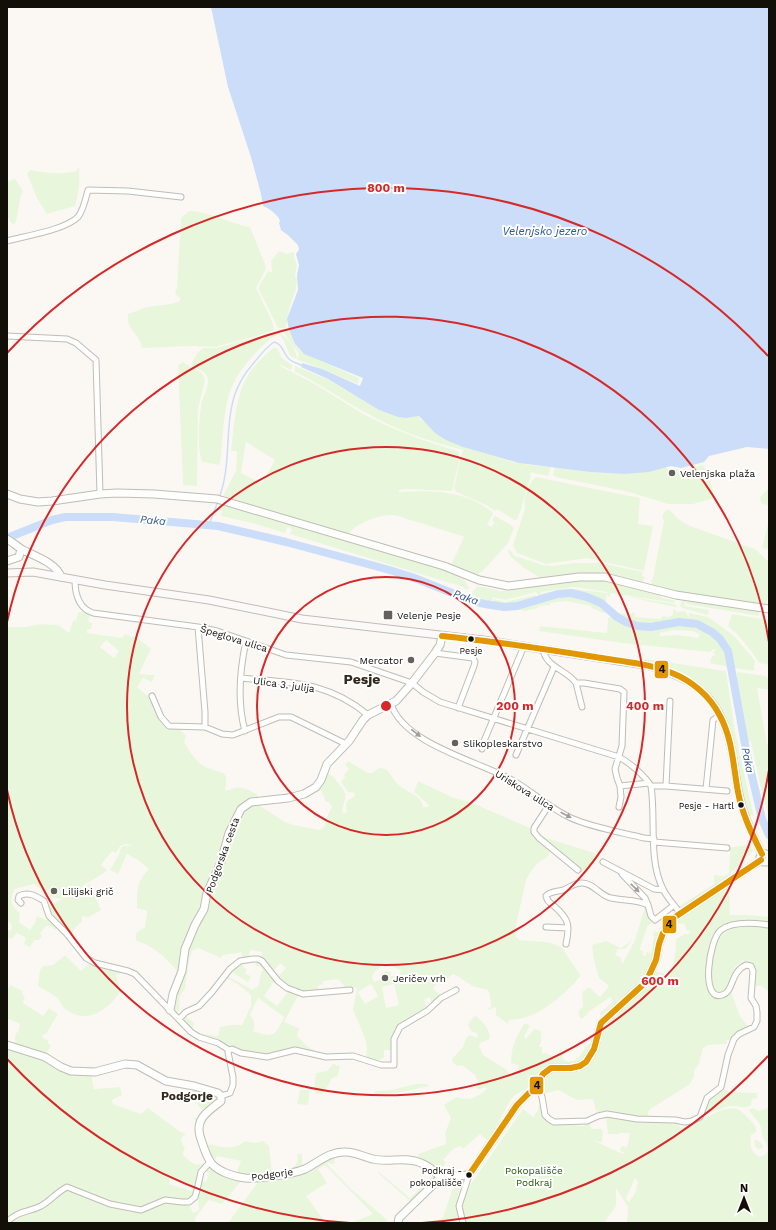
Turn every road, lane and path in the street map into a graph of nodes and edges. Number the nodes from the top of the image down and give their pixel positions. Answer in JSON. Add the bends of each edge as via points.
{"nodes":[{"id":1,"x":181,"y":197,"type":"dead end"},
{"id":2,"x":7,"y":241,"type":"edge"},
{"id":3,"x":7,"y":336,"type":"edge"},
{"id":4,"x":7,"y":494,"type":"edge"},
{"id":5,"x":100,"y":494,"type":"junction"},
{"id":6,"x":7,"y":539,"type":"edge"},
{"id":7,"x":19,"y":547,"type":"junction"},
{"id":8,"x":7,"y":561,"type":"edge"},
{"id":9,"x":7,"y":573,"type":"edge"},
{"id":10,"x":61,"y":577,"type":"junction"},
{"id":11,"x":75,"y":580,"type":"junction"},
{"id":12,"x":769,"y":609,"type":"edge"},
{"id":13,"x":198,"y":627,"type":"junction"},
{"id":14,"x":442,"y":636,"type":"junction"},
{"id":15,"x":246,"y":640,"type":"junction"},
{"id":16,"x":524,"y":646,"type":"junction"},
{"id":17,"x":543,"y":649,"type":"junction"},
{"id":18,"x":435,"y":653,"type":"junction"},
{"id":19,"x":554,"y":667,"type":"junction"},
{"id":20,"x":241,"y":678,"type":"junction"},
{"id":21,"x":412,"y":683,"type":"junction"},
{"id":22,"x":576,"y":683,"type":"junction"},
{"id":23,"x":152,"y":696,"type":"dead end"},
{"id":24,"x":670,"y":701,"type":"dead end"},
{"id":25,"x":391,"y":704,"type":"junction"},
{"id":26,"x":582,"y":707,"type":"dead end"},
{"id":27,"x":458,"y":708,"type":"junction"},
{"id":28,"x":368,"y":715,"type":"junction"},
{"id":29,"x":720,"y":715,"type":"junction"},
{"id":30,"x":494,"y":719,"type":"junction"},
{"id":31,"x":205,"y":727,"type":"junction"},
{"id":32,"x":527,"y":729,"type":"junction"},
{"id":33,"x":245,"y":731,"type":"junction"},
{"id":34,"x":346,"y":744,"type":"junction"},
{"id":35,"x":482,"y":749,"type":"dead end"},
{"id":36,"x":516,"y":755,"type":"dead end"},
{"id":37,"x":619,"y":757,"type":"junction"},
{"id":38,"x":650,"y":784,"type":"junction"},
{"id":39,"x":620,"y":786,"type":"junction"},
{"id":40,"x":666,"y":786,"type":"junction"},
{"id":41,"x":706,"y":789,"type":"junction"},
{"id":42,"x":727,"y":791,"type":"dead end"},
{"id":43,"x":549,"y":805,"type":"junction"},
{"id":44,"x":619,"y":807,"type":"dead end"},
{"id":45,"x":654,"y":840,"type":"junction"},
{"id":46,"x":727,"y":848,"type":"dead end"},
{"id":47,"x":767,"y":858,"type":"edge"},
{"id":48,"x":603,"y":862,"type":"dead end"},
{"id":49,"x":578,"y":870,"type":"dead end"},
{"id":50,"x":621,"y":872,"type":"junction"},
{"id":51,"x":663,"y":890,"type":"junction"},
{"id":52,"x":21,"y":903,"type":"dead end"},
{"id":53,"x":648,"y":905,"type":"junction"},
{"id":54,"x":674,"y":905,"type":"junction"},
{"id":55,"x":681,"y":914,"type":"junction"},
{"id":56,"x":769,"y":925,"type":"edge"},
{"id":57,"x":546,"y":927,"type":"dead end"},
{"id":58,"x":568,"y":928,"type":"junction"},
{"id":59,"x":566,"y":944,"type":"dead end"},
{"id":60,"x":350,"y":990,"type":"dead end"},
{"id":61,"x":456,"y":990,"type":"dead end"},
{"id":62,"x":170,"y":1010,"type":"junction"},
{"id":63,"x":179,"y":1019,"type":"junction"},
{"id":64,"x":7,"y":1045,"type":"edge"},
{"id":65,"x":229,"y":1050,"type":"junction"},
{"id":66,"x":537,"y":1085,"type":"junction"},
{"id":67,"x":221,"y":1096,"type":"junction"},
{"id":68,"x":210,"y":1162,"type":"junction"},
{"id":69,"x":469,"y":1175,"type":"junction"},
{"id":70,"x":441,"y":1176,"type":"junction"},
{"id":71,"x":7,"y":1222,"type":"edge"},
{"id":72,"x":398,"y":1223,"type":"edge"},
{"id":73,"x":463,"y":1223,"type":"edge"}],
"edges":[{"from":1,"to":2,"type":"street","via":[[128,191],[88,190],[78,216],[73,220],[51,230]]},
{"from":3,"to":5,"type":"street","via":[[67,339],[76,343],[96,360]]},
{"from":4,"to":5,"type":"street","via":[[20,500],[44,502]]},
{"from":5,"to":12,"type":"street","via":[[154,494],[217,499],[444,566],[479,580],[508,586],[579,577],[604,577],[676,595]]},
{"from":6,"to":7,"type":"street"},
{"from":7,"to":8,"type":"street","via":[[19,558]]},
{"from":7,"to":10,"type":"street","via":[[53,566]]},
{"from":9,"to":10,"type":"main road","via":[[33,572]]},
{"from":10,"to":11,"type":"main road"},
{"from":11,"to":13,"type":"street","name":"Špeglova ulica","via":[[80,604],[87,611]]},
{"from":11,"to":14,"type":"main road","via":[[209,600],[302,619]]},
{"from":13,"to":15,"type":"street","name":"Špeglova ulica"},
{"from":13,"to":31,"type":"street"},
{"from":14,"to":16,"type":"main road"},
{"from":14,"to":18,"type":"street","name":"Podgorska cesta"},
{"from":15,"to":20,"type":"street"},
{"from":15,"to":21,"type":"street","name":"Špeglova ulica","via":[[286,654],[351,662]]},
{"from":16,"to":17,"type":"main road"},
{"from":16,"to":30,"type":"street"},
{"from":17,"to":19,"type":"street"},
{"from":17,"to":29,"type":"main road","via":[[645,665],[667,671],[697,687]]},
{"from":18,"to":21,"type":"street","name":"Podgorska cesta"},
{"from":18,"to":27,"type":"street","via":[[474,660]]},
{"from":19,"to":22,"type":"street"},
{"from":19,"to":32,"type":"street"},
{"from":20,"to":28,"type":"street","name":"Ulica 3. julija","via":[[305,685],[325,690],[348,700]]},
{"from":20,"to":33,"type":"street"},
{"from":21,"to":25,"type":"street","name":"Podgorska cesta"},
{"from":21,"to":27,"type":"street","name":"Špeglova ulica","via":[[431,698]]},
{"from":22,"to":26,"type":"street"},
{"from":22,"to":37,"type":"street","via":[[620,689],[624,692],[622,746]]},
{"from":23,"to":31,"type":"street","via":[[161,717],[169,726]]},
{"from":24,"to":40,"type":"street"},
{"from":25,"to":28,"type":"street","name":"Podgorska cesta"},
{"from":25,"to":43,"type":"street","name":"Uriskova ulica","one_way":true,"via":[[401,722],[428,742],[497,772]]},
{"from":27,"to":30,"type":"street","name":"Špeglova ulica"},
{"from":28,"to":34,"type":"street","name":"Podgorska cesta"},
{"from":29,"to":41,"type":"street","via":[[713,720]]},
{"from":29,"to":47,"type":"main road","via":[[731,748],[741,805],[753,836]]},
{"from":30,"to":32,"type":"street","name":"Špeglova ulica"},
{"from":30,"to":35,"type":"street"},
{"from":31,"to":33,"type":"street","via":[[226,735]]},
{"from":32,"to":36,"type":"street"},
{"from":32,"to":37,"type":"street","name":"Špeglova ulica"},
{"from":33,"to":34,"type":"street","via":[[278,716],[291,716]]},
{"from":34,"to":62,"type":"street","name":"Podgorska cesta","via":[[327,764],[321,780],[313,790],[288,798],[251,802],[237,814],[218,871],[207,893],[204,910],[185,950],[182,972]]},
{"from":37,"to":38,"type":"street"},
{"from":37,"to":39,"type":"street","via":[[615,769]]},
{"from":38,"to":39,"type":"street"},
{"from":38,"to":40,"type":"street"},
{"from":38,"to":45,"type":"street"},
{"from":39,"to":44,"type":"street"},
{"from":40,"to":41,"type":"street"},
{"from":41,"to":42,"type":"street"},
{"from":43,"to":45,"type":"street","name":"Uriskova ulica","one_way":true,"via":[[584,823]]},
{"from":43,"to":49,"type":"street","via":[[534,832]]},
{"from":45,"to":46,"type":"street","name":"Uriskova ulica"},
{"from":45,"to":51,"type":"street","via":[[656,867]]},
{"from":47,"to":55,"type":"street"},
{"from":48,"to":50,"type":"street"},
{"from":50,"to":51,"type":"street","via":[[654,889]]},
{"from":50,"to":53,"type":"street","one_way":true,"via":[[645,898]]},
{"from":51,"to":54,"type":"street"},
{"from":52,"to":62,"type":"street","via":[[18,900],[19,896],[24,893],[44,901],[49,916],[86,958],[135,974]]},
{"from":53,"to":54,"type":"street","via":[[651,916],[656,920]]},
{"from":53,"to":58,"type":"street","via":[[638,901],[609,898],[588,884],[580,882],[546,896],[548,902],[567,920]]},
{"from":54,"to":55,"type":"street"},
{"from":55,"to":66,"type":"street","via":[[675,917],[663,933],[656,960],[646,982],[601,1023],[594,1049],[586,1062],[571,1068],[551,1068]]},
{"from":56,"to":66,"type":"street","via":[[752,923],[725,927],[718,932],[714,940],[709,964],[710,989],[718,996],[724,994],[728,991],[736,972],[746,965],[751,966],[751,998],[756,1006],[757,1021],[754,1027],[734,1039],[721,1087],[707,1098],[700,1117],[685,1122],[607,1114],[586,1121],[554,1122],[545,1115]]},
{"from":57,"to":58,"type":"street"},
{"from":58,"to":59,"type":"street"},
{"from":60,"to":63,"type":"street","via":[[303,994],[287,988],[262,962],[253,959],[230,968],[199,1006],[186,1012]]},
{"from":61,"to":65,"type":"street","via":[[400,1027],[394,1039],[394,1065],[353,1056],[326,1057],[295,1050],[267,1057]]},
{"from":62,"to":63,"type":"street"},
{"from":63,"to":65,"type":"street","via":[[196,1036],[218,1043]]},
{"from":64,"to":67,"type":"street","via":[[45,1057],[71,1071],[95,1072],[124,1064],[138,1065],[166,1081],[211,1090]]},
{"from":65,"to":67,"type":"street","via":[[233,1085],[230,1093]]},
{"from":66,"to":69,"type":"street","via":[[517,1105]]},
{"from":67,"to":68,"type":"street","via":[[221,1101],[199,1122],[198,1129]]},
{"from":68,"to":70,"type":"street","name":"Podgorje","via":[[217,1169],[233,1175],[255,1178],[305,1169],[330,1154],[348,1152],[374,1160],[412,1160],[422,1163]]},
{"from":68,"to":71,"type":"street","via":[[201,1172],[197,1190],[189,1202],[165,1200],[141,1210],[110,1204],[67,1187],[42,1206],[16,1214]]},
{"from":69,"to":70,"type":"street"},
{"from":69,"to":73,"type":"street","via":[[459,1206]]},
{"from":70,"to":72,"type":"street","via":[[399,1218]]}]}
